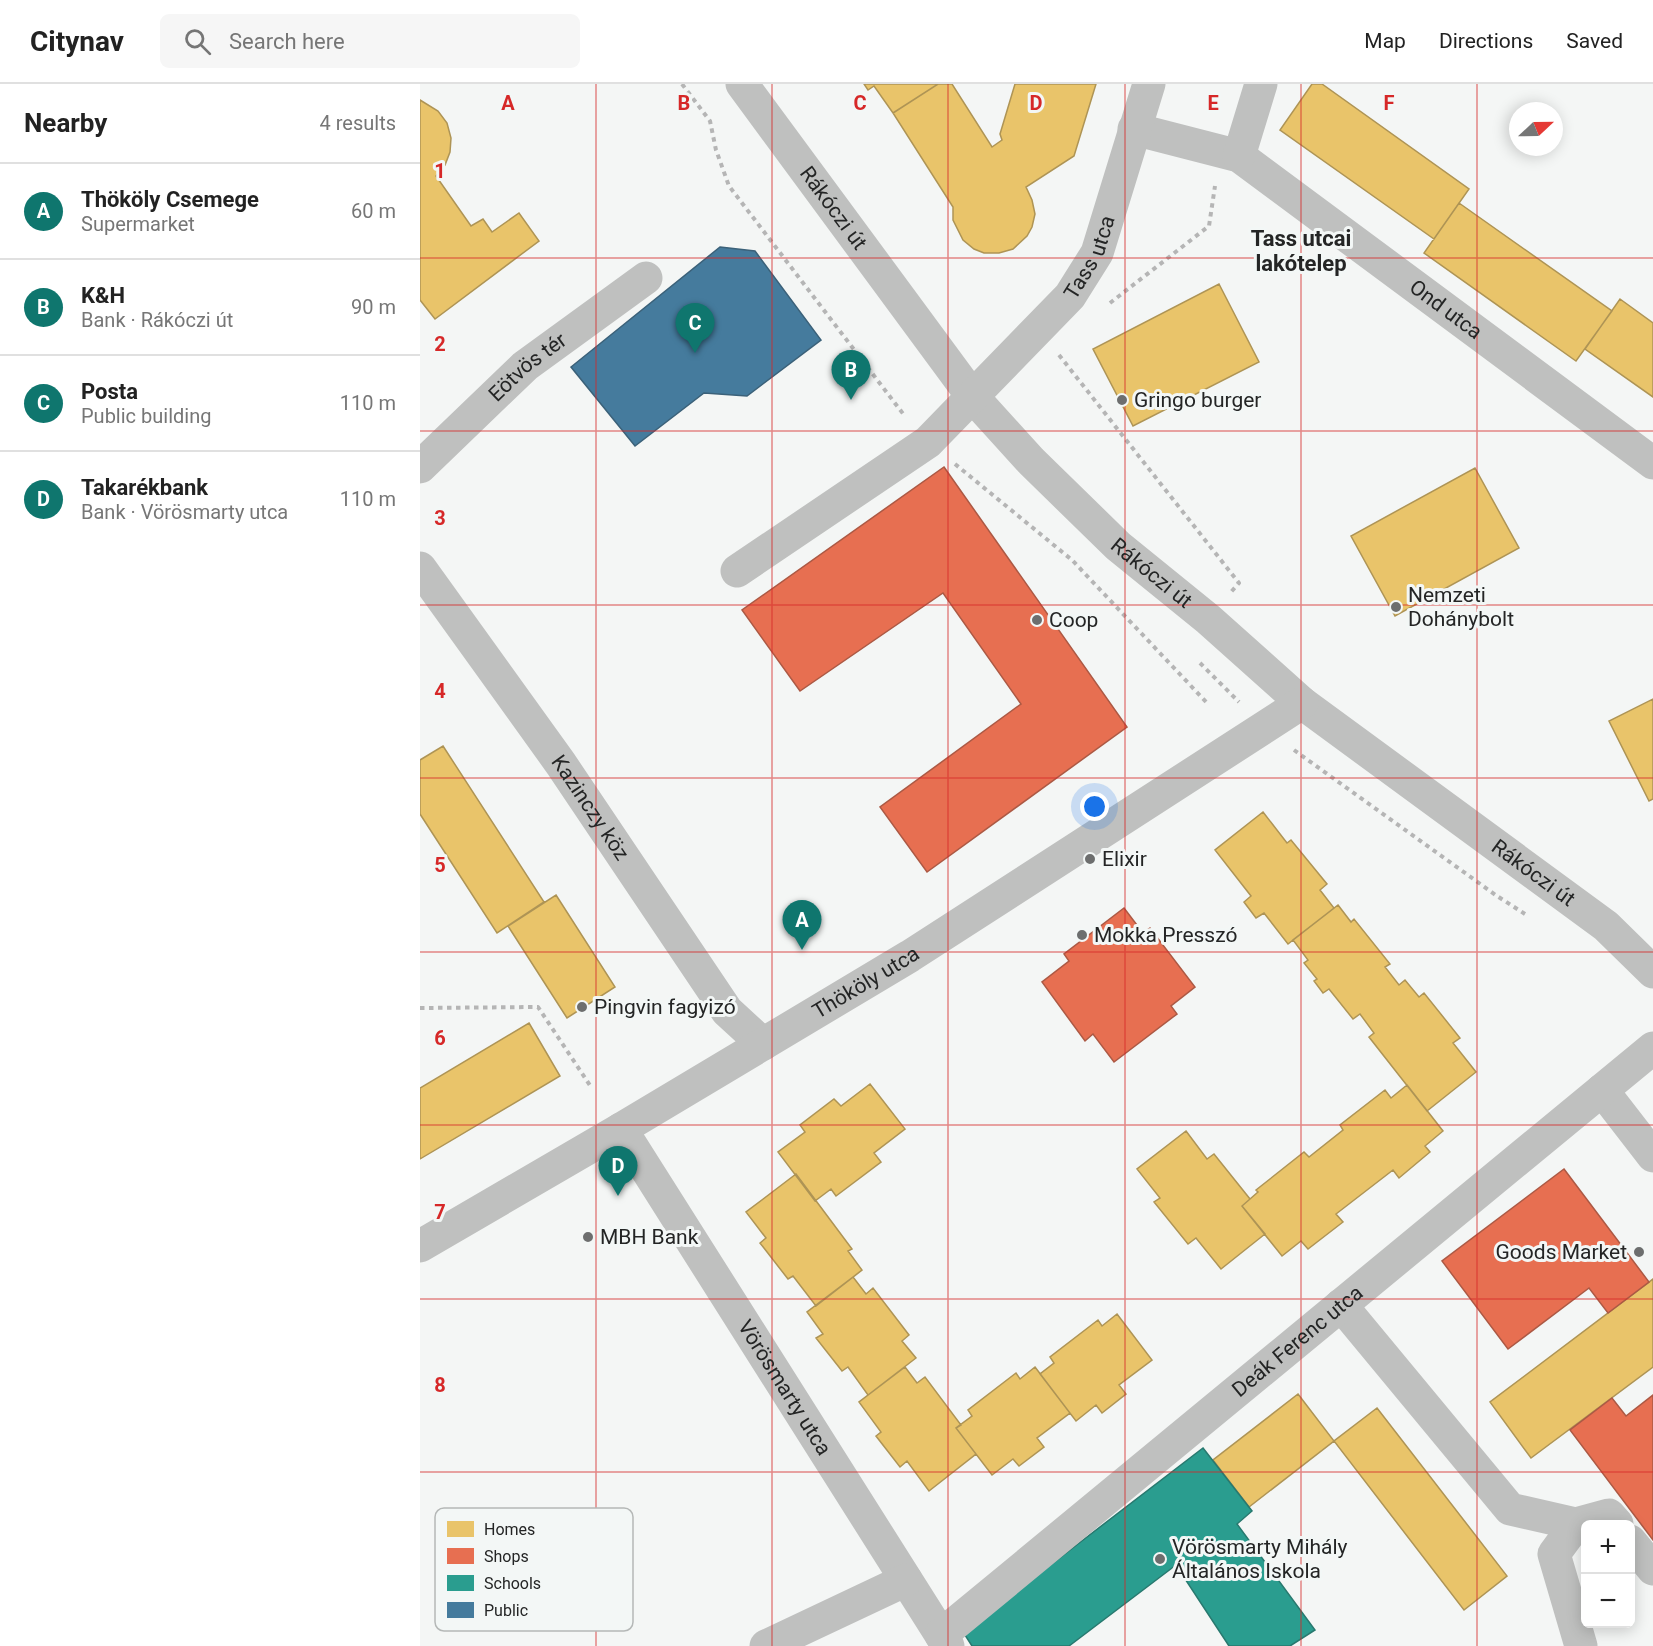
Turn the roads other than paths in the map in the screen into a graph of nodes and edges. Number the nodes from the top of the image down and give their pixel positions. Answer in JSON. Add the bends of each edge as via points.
{"nodes":[{"id":1,"x":742,"y":84,"type":"edge"},
{"id":2,"x":1149,"y":84,"type":"edge"},
{"id":3,"x":1261,"y":84,"type":"edge"},
{"id":4,"x":1134,"y":129,"type":"junction"},
{"id":5,"x":1229,"y":154,"type":"junction"},
{"id":6,"x":646,"y":278,"type":"dead end"},
{"id":7,"x":972,"y":396,"type":"junction"},
{"id":8,"x":1653,"y":463,"type":"edge"},
{"id":9,"x":420,"y":466,"type":"edge"},
{"id":10,"x":420,"y":568,"type":"edge"},
{"id":11,"x":737,"y":571,"type":"dead end"},
{"id":12,"x":1302,"y":703,"type":"junction"},
{"id":13,"x":1653,"y":972,"type":"edge"},
{"id":14,"x":763,"y":1044,"type":"junction"},
{"id":15,"x":1653,"y":1048,"type":"edge"},
{"id":16,"x":1602,"y":1090,"type":"junction"},
{"id":17,"x":621,"y":1130,"type":"junction"},
{"id":18,"x":1653,"y":1156,"type":"edge"},
{"id":19,"x":420,"y":1246,"type":"edge"},
{"id":20,"x":1341,"y":1305,"type":"junction"},
{"id":21,"x":1591,"y":1520,"type":"edge"},
{"id":22,"x":1613,"y":1520,"type":"edge"},
{"id":23,"x":1581,"y":1523,"type":"edge"},
{"id":24,"x":1576,"y":1524,"type":"junction"},
{"id":25,"x":1635,"y":1547,"type":"edge"},
{"id":26,"x":1653,"y":1569,"type":"edge"},
{"id":27,"x":906,"y":1580,"type":"junction"},
{"id":28,"x":945,"y":1640,"type":"edge"},
{"id":29,"x":766,"y":1646,"type":"edge"},
{"id":30,"x":1581,"y":1646,"type":"edge"}],
"edges":[{"from":1,"to":7,"type":"street","name":"Rákóczi út"},
{"from":2,"to":4,"type":"street","name":"Tass utca"},
{"from":3,"to":5,"type":"street"},
{"from":4,"to":5,"type":"street"},
{"from":4,"to":7,"type":"street","name":"Tass utca","via":[[1097,253],[1070,296]]},
{"from":5,"to":8,"type":"street","name":"Ond utca"},
{"from":6,"to":9,"type":"street","name":"Eötvös tér","via":[[525,366]]},
{"from":7,"to":11,"type":"street","name":"Tass utca","via":[[928,442]]},
{"from":7,"to":12,"type":"street","name":"Rákóczi út","via":[[1031,461],[1118,546]]},
{"from":10,"to":14,"type":"street","name":"Kazinczy köz","via":[[561,764],[727,1011]]},
{"from":12,"to":13,"type":"street","name":"Rákóczi út","via":[[1606,926]]},
{"from":12,"to":14,"type":"street","name":"Thököly utca","via":[[910,956]]},
{"from":14,"to":17,"type":"street","name":"Thököly utca"},
{"from":15,"to":16,"type":"street","name":"Deák Ferenc utca"},
{"from":16,"to":18,"type":"street"},
{"from":16,"to":20,"type":"street","name":"Deák Ferenc utca"},
{"from":17,"to":19,"type":"street","name":"Thököly utca"},
{"from":17,"to":27,"type":"street","name":"Vörösmarty utca"},
{"from":20,"to":24,"type":"street","via":[[1510,1509]]},
{"from":20,"to":28,"type":"street","name":"Deák Ferenc utca"},
{"from":21,"to":22,"type":"street","via":[[1609,1515]]},
{"from":23,"to":24,"type":"street"},
{"from":24,"to":30,"type":"street","via":[[1554,1554]]},
{"from":25,"to":26,"type":"street"},
{"from":27,"to":28,"type":"street","name":"Vörösmarty utca"},
{"from":27,"to":29,"type":"street"}]}
